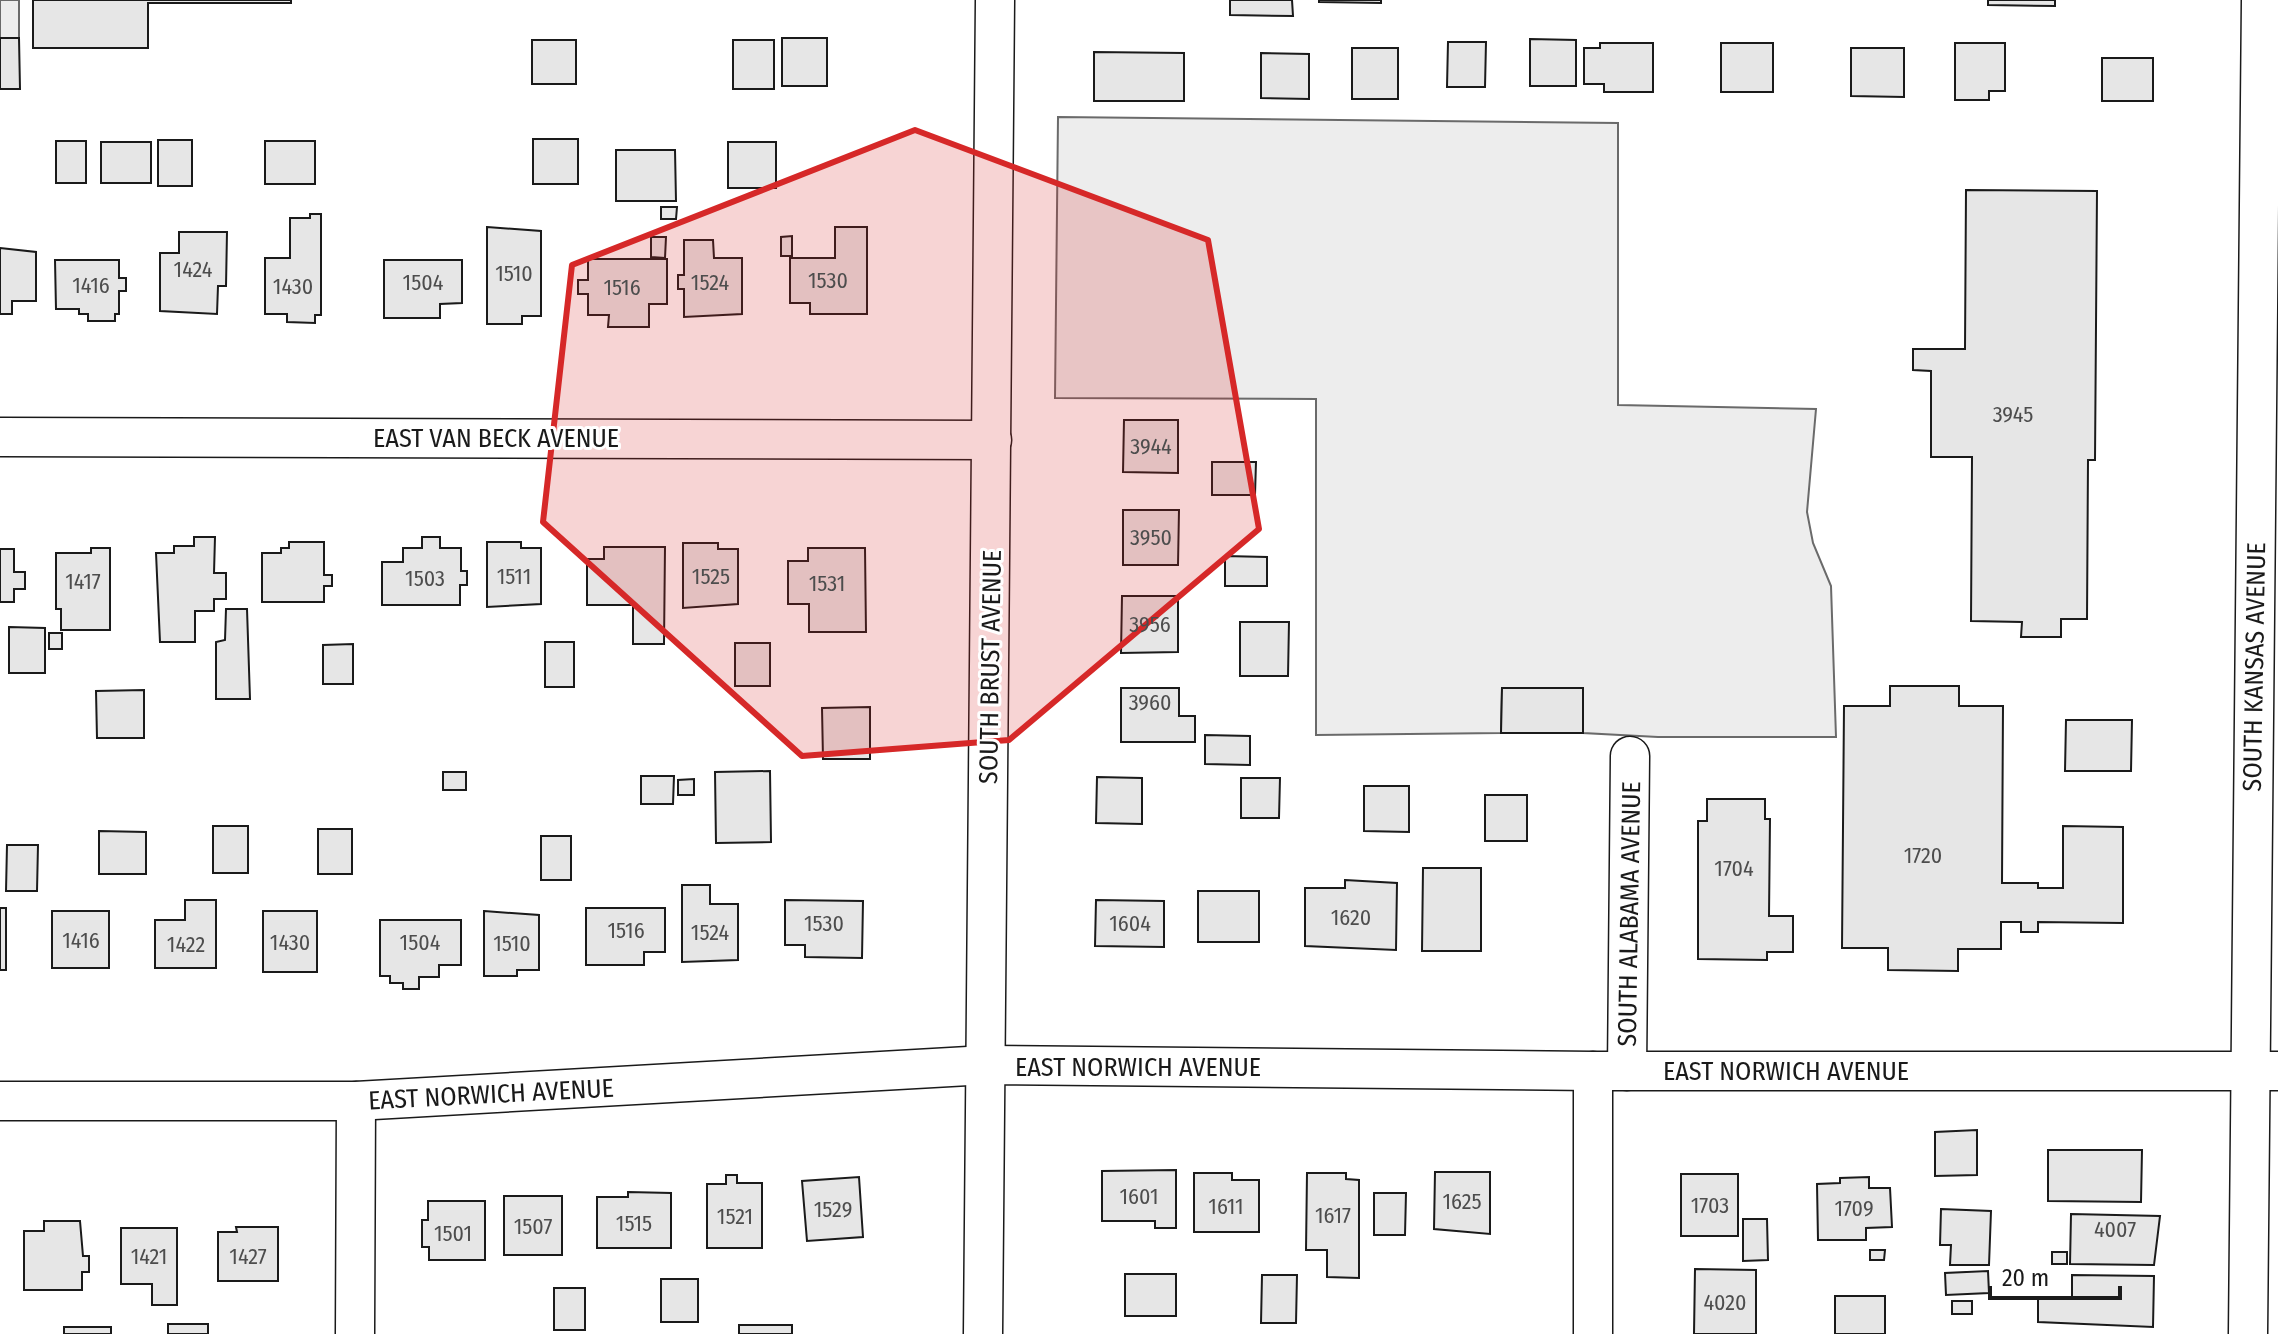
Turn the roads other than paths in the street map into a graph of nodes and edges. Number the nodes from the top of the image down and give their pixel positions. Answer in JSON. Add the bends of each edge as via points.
{"nodes":[{"id":1,"x":995,"y":0,"type":"edge"},
{"id":2,"x":2261,"y":0,"type":"edge"},
{"id":3,"x":0,"y":437,"type":"edge"},
{"id":4,"x":992,"y":440,"type":"junction"},
{"id":5,"x":1630,"y":756,"type":"dead end"},
{"id":6,"x":986,"y":1065,"type":"junction"},
{"id":7,"x":1610,"y":1071,"type":"junction"},
{"id":8,"x":2264,"y":1071,"type":"edge"},
{"id":9,"x":0,"y":1101,"type":"edge"},
{"id":10,"x":356,"y":1101,"type":"junction"},
{"id":11,"x":355,"y":1334,"type":"edge"},
{"id":12,"x":983,"y":1334,"type":"edge"},
{"id":13,"x":1593,"y":1334,"type":"edge"},
{"id":14,"x":2248,"y":1334,"type":"edge"}],
"edges":[{"from":1,"to":4,"type":"street","name":"SOUTH BRUST AVENUE"},
{"from":2,"to":8,"type":"street","name":"SOUTH KANSAS AVENUE"},
{"from":3,"to":4,"type":"street","name":"EAST VAN BECK AVENUE"},
{"from":4,"to":6,"type":"street","name":"SOUTH BRUST AVENUE"},
{"from":5,"to":7,"type":"street","name":"SOUTH ALABAMA AVENUE"},
{"from":6,"to":7,"type":"street","name":"EAST NORWICH AVENUE"},
{"from":6,"to":10,"type":"street","name":"EAST NORWICH AVENUE"},
{"from":6,"to":12,"type":"street","name":"SOUTH BRUST AVENUE"},
{"from":7,"to":8,"type":"street","name":"EAST NORWICH AVENUE"},
{"from":7,"to":13,"type":"street","name":"SOUTH ALABAMA AVENUE"},
{"from":8,"to":14,"type":"street","name":"SOUTH KANSAS AVENUE"},
{"from":9,"to":10,"type":"street","name":"EAST NORWICH AVENUE"},
{"from":10,"to":11,"type":"street"}]}
